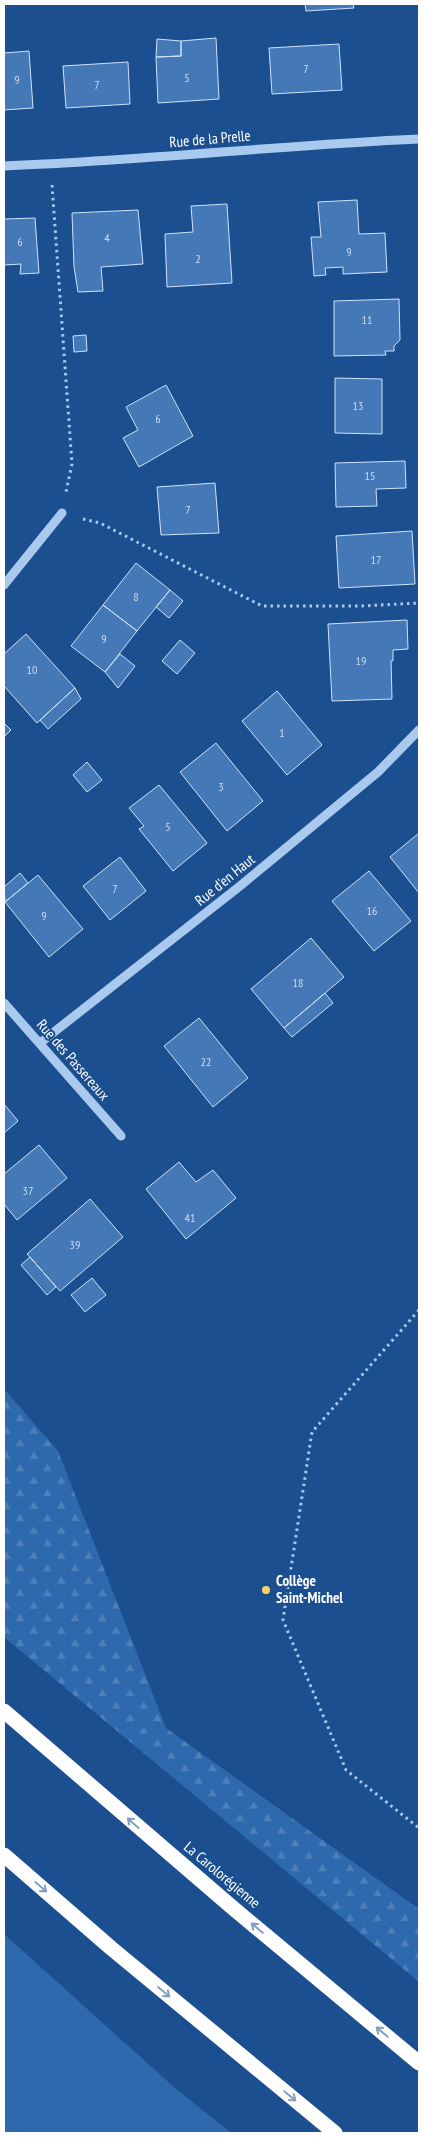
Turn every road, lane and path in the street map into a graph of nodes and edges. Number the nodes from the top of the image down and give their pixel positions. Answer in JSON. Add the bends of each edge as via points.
{"nodes":[{"id":1,"x":419,"y":139,"type":"edge"},
{"id":2,"x":50,"y":164,"type":"junction"},
{"id":3,"x":4,"y":166,"type":"edge"},
{"id":4,"x":62,"y":513,"type":"junction"},
{"id":5,"x":4,"y":585,"type":"edge"},
{"id":6,"x":419,"y":603,"type":"edge"},
{"id":7,"x":419,"y":730,"type":"edge"},
{"id":8,"x":4,"y":1003,"type":"edge"},
{"id":9,"x":40,"y":1043,"type":"junction"},
{"id":10,"x":120,"y":1136,"type":"dead end"},
{"id":11,"x":419,"y":1310,"type":"edge"},
{"id":12,"x":4,"y":1711,"type":"edge"},
{"id":13,"x":419,"y":1828,"type":"edge"},
{"id":14,"x":4,"y":1855,"type":"edge"},
{"id":15,"x":419,"y":2063,"type":"edge"},
{"id":16,"x":335,"y":2133,"type":"edge"}],
"edges":[{"from":1,"to":2,"type":"street","name":"Rue de la Prelle"},
{"from":2,"to":3,"type":"street","name":"Rue de la Prelle"},
{"from":2,"to":4,"type":"path","via":[[72,464]]},
{"from":4,"to":5,"type":"street"},
{"from":4,"to":6,"type":"path","via":[[100,523],[262,606]]},
{"from":7,"to":9,"type":"street","name":"Rue d'en Haut","via":[[378,772],[240,886]]},
{"from":8,"to":9,"type":"street","name":"Rue des Passereaux"},
{"from":9,"to":10,"type":"street","name":"Rue des Passereaux"},
{"from":11,"to":13,"type":"path","via":[[312,1432],[283,1620],[346,1770]]},
{"from":15,"to":12,"type":"highway","name":"La Carolorégienne","one_way":true,"via":[[232,1908]]},
{"from":14,"to":16,"type":"highway","one_way":true}]}
